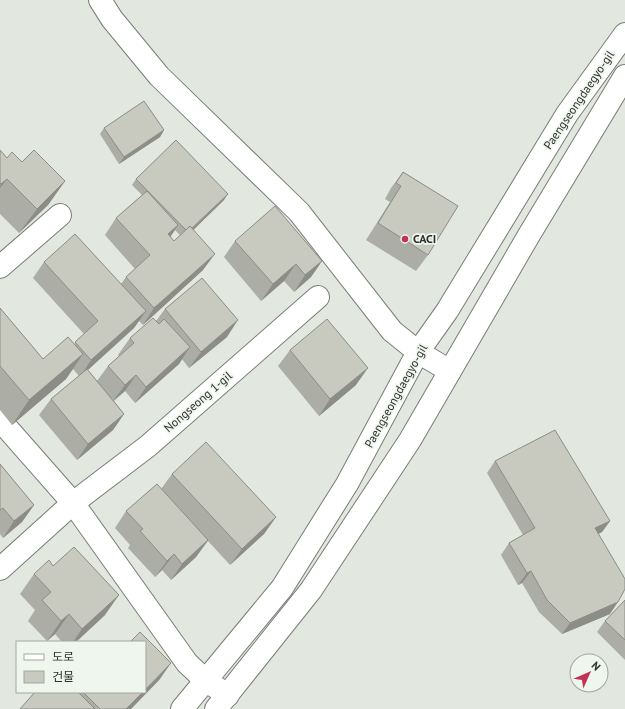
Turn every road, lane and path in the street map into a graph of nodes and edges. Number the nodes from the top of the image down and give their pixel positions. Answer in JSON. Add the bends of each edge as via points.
{"nodes":[{"id":1,"x":100,"y":0,"type":"edge"},
{"id":2,"x":625,"y":34,"type":"edge"},
{"id":3,"x":625,"y":76,"type":"edge"},
{"id":4,"x":60,"y":215,"type":"edge"},
{"id":5,"x":0,"y":267,"type":"edge"},
{"id":6,"x":318,"y":297,"type":"dead end"},
{"id":7,"x":418,"y":352,"type":"junction"},
{"id":8,"x":450,"y":371,"type":"junction"},
{"id":9,"x":0,"y":420,"type":"edge"},
{"id":10,"x":73,"y":503,"type":"junction"},
{"id":11,"x":0,"y":569,"type":"edge"},
{"id":12,"x":206,"y":681,"type":"junction"},
{"id":13,"x":222,"y":702,"type":"edge"},
{"id":14,"x":182,"y":709,"type":"edge"}],
"edges":[{"from":1,"to":7,"type":"main road","via":[[112,19],[159,76],[299,212],[392,331]]},
{"from":2,"to":7,"type":"main road","name":"Paengseongdaegyo-gil","via":[[567,114],[447,311]]},
{"from":3,"to":8,"type":"main road"},
{"from":4,"to":5,"type":"main road"},
{"from":6,"to":10,"type":"main road","name":"Nongseong 1-gil","via":[[148,446]]},
{"from":7,"to":8,"type":"main road"},
{"from":7,"to":12,"type":"main road","name":"Paengseongdaegyo-gil","via":[[347,484],[282,588]]},
{"from":8,"to":13,"type":"main road","via":[[410,440],[311,590]]},
{"from":9,"to":10,"type":"main road"},
{"from":10,"to":11,"type":"main road","name":"Nongseong 1-gil"},
{"from":10,"to":12,"type":"main road","via":[[187,663]]},
{"from":12,"to":13,"type":"main road"},
{"from":12,"to":14,"type":"main road","name":"Paengseongdaegyo-gil"}]}
